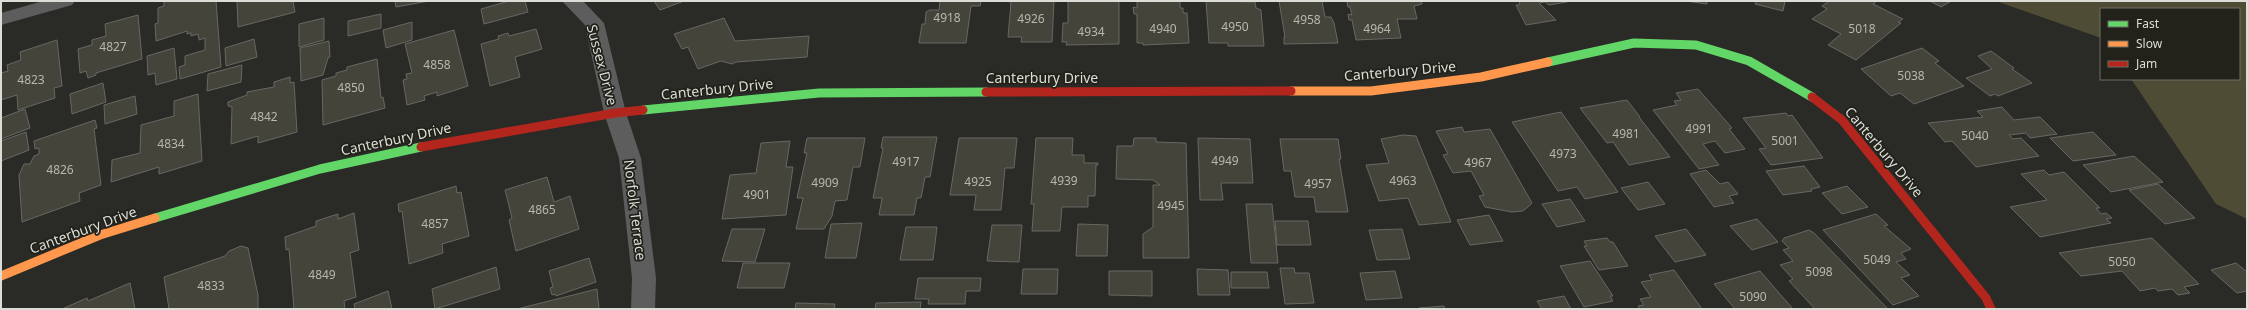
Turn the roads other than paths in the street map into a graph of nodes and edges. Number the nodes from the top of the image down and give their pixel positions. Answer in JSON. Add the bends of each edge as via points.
{"nodes":[{"id":1,"x":65,"y":1,"type":"edge"},
{"id":2,"x":572,"y":1,"type":"edge"},
{"id":3,"x":1,"y":19,"type":"edge"},
{"id":4,"x":615,"y":113,"type":"junction"},
{"id":5,"x":1,"y":276,"type":"edge"},
{"id":6,"x":643,"y":309,"type":"edge"},
{"id":7,"x":1991,"y":309,"type":"edge"}],
"edges":[{"from":1,"to":3,"type":"street"},
{"from":2,"to":4,"type":"street","name":"Sussex Drive","via":[[594,23]]},
{"from":4,"to":5,"type":"street","name":"Canterbury Drive","via":[[386,153],[236,193],[100,235]]},
{"from":4,"to":6,"type":"street","name":"Norfolk Terrace","via":[[630,158],[644,278]]},
{"from":4,"to":7,"type":"street","name":"Canterbury Drive","via":[[819,93],[1371,90],[1481,77],[1634,43],[1696,46],[1749,61],[1805,91],[1842,120],[1986,298]]}]}
